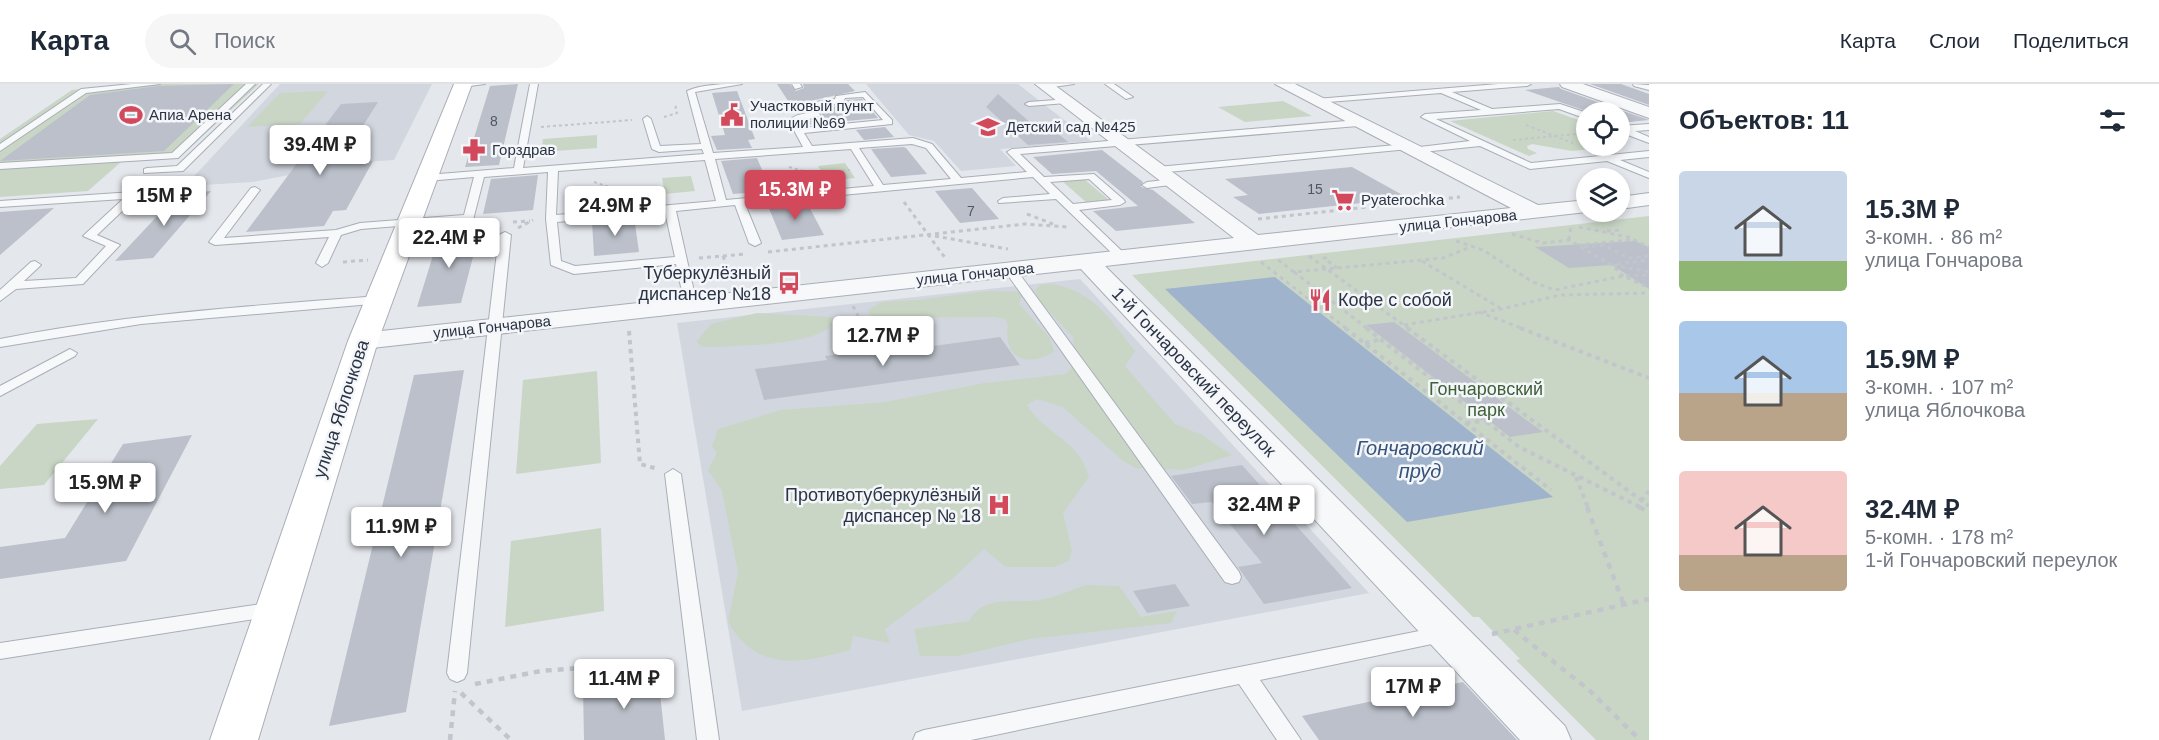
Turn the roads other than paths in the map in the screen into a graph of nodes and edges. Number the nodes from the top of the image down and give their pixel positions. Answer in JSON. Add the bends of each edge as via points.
{"nodes":[{"id":1,"x":156,"y":84,"type":"edge"},
{"id":2,"x":251,"y":84,"type":"edge"},
{"id":3,"x":267,"y":84,"type":"edge"},
{"id":4,"x":468,"y":84,"type":"edge"},
{"id":5,"x":534,"y":84,"type":"edge"},
{"id":6,"x":738,"y":84,"type":"edge"},
{"id":7,"x":1109,"y":84,"type":"edge"},
{"id":8,"x":1283,"y":84,"type":"edge"},
{"id":9,"x":1383,"y":84,"type":"edge"},
{"id":10,"x":1434,"y":84,"type":"edge"},
{"id":11,"x":1527,"y":84,"type":"edge"},
{"id":12,"x":1568,"y":84,"type":"edge"},
{"id":13,"x":1637,"y":84,"type":"edge"},
{"id":14,"x":1045,"y":85,"type":"edge"},
{"id":15,"x":1649,"y":88,"type":"edge"},
{"id":16,"x":1445,"y":91,"type":"junction"},
{"id":17,"x":1068,"y":92,"type":"edge"},
{"id":18,"x":1406,"y":94,"type":"junction"},
{"id":19,"x":1129,"y":97,"type":"dead end"},
{"id":20,"x":1316,"y":101,"type":"junction"},
{"id":21,"x":1029,"y":104,"type":"dead end"},
{"id":22,"x":1492,"y":111,"type":"junction"},
{"id":23,"x":1576,"y":112,"type":"edge"},
{"id":24,"x":1649,"y":113,"type":"edge"},
{"id":25,"x":647,"y":119,"type":"road end"},
{"id":26,"x":1358,"y":123,"type":"junction"},
{"id":27,"x":1649,"y":127,"type":"edge"},
{"id":28,"x":1630,"y":129,"type":"edge"},
{"id":29,"x":798,"y":131,"type":"junction"},
{"id":30,"x":1630,"y":133,"type":"edge"},
{"id":31,"x":1649,"y":140,"type":"edge"},
{"id":32,"x":1121,"y":143,"type":"junction"},
{"id":33,"x":1482,"y":143,"type":"junction"},
{"id":34,"x":706,"y":146,"type":"junction"},
{"id":35,"x":853,"y":146,"type":"junction"},
{"id":36,"x":0,"y":148,"type":"edge"},
{"id":37,"x":1410,"y":148,"type":"junction"},
{"id":38,"x":809,"y":149,"type":"junction"},
{"id":39,"x":1649,"y":154,"type":"edge"},
{"id":40,"x":709,"y":156,"type":"junction"},
{"id":41,"x":1608,"y":158,"type":"junction"},
{"id":42,"x":0,"y":166,"type":"edge"},
{"id":43,"x":553,"y":168,"type":"junction"},
{"id":44,"x":147,"y":171,"type":"dead end"},
{"id":45,"x":518,"y":171,"type":"junction"},
{"id":46,"x":480,"y":174,"type":"junction"},
{"id":47,"x":1649,"y":175,"type":"edge"},
{"id":48,"x":1038,"y":177,"type":"junction"},
{"id":49,"x":1152,"y":177,"type":"junction"},
{"id":50,"x":427,"y":178,"type":"junction"},
{"id":51,"x":958,"y":181,"type":"junction"},
{"id":52,"x":880,"y":188,"type":"junction"},
{"id":53,"x":255,"y":190,"type":"dead end"},
{"id":54,"x":1058,"y":196,"type":"junction"},
{"id":55,"x":1649,"y":199,"type":"edge"},
{"id":56,"x":740,"y":201,"type":"junction"},
{"id":57,"x":1003,"y":201,"type":"dead end"},
{"id":58,"x":1630,"y":201,"type":"edge"},
{"id":59,"x":722,"y":203,"type":"junction"},
{"id":60,"x":0,"y":204,"type":"edge"},
{"id":61,"x":1576,"y":207,"type":"edge"},
{"id":62,"x":670,"y":208,"type":"junction"},
{"id":63,"x":1070,"y":208,"type":"junction"},
{"id":64,"x":1535,"y":212,"type":"junction"},
{"id":65,"x":551,"y":219,"type":"junction"},
{"id":66,"x":409,"y":222,"type":"junction"},
{"id":67,"x":337,"y":233,"type":"junction"},
{"id":68,"x":505,"y":235,"type":"dead end"},
{"id":69,"x":757,"y":248,"type":"road end"},
{"id":70,"x":1261,"y":252,"type":"junction"},
{"id":71,"x":1123,"y":258,"type":"junction"},
{"id":72,"x":681,"y":260,"type":"junction"},
{"id":73,"x":1010,"y":260,"type":"junction"},
{"id":74,"x":1088,"y":262,"type":"junction"},
{"id":75,"x":322,"y":263,"type":"road end"},
{"id":76,"x":35,"y":265,"type":"dead end"},
{"id":77,"x":11,"y":286,"type":"junction"},
{"id":78,"x":0,"y":297,"type":"edge"},
{"id":79,"x":379,"y":300,"type":"junction"},
{"id":80,"x":691,"y":305,"type":"junction"},
{"id":81,"x":494,"y":327,"type":"junction"},
{"id":82,"x":363,"y":341,"type":"junction"},
{"id":83,"x":0,"y":343,"type":"edge"},
{"id":84,"x":70,"y":353,"type":"dead end"},
{"id":85,"x":0,"y":392,"type":"edge"},
{"id":86,"x":673,"y":474,"type":"road end"},
{"id":87,"x":1232,"y":577,"type":"dead end"},
{"id":88,"x":277,"y":608,"type":"junction"},
{"id":89,"x":1446,"y":633,"type":"junction"},
{"id":90,"x":0,"y":651,"type":"edge"},
{"id":91,"x":1244,"y":675,"type":"junction"},
{"id":92,"x":456,"y":680,"type":"road end"},
{"id":93,"x":234,"y":740,"type":"edge"},
{"id":94,"x":708,"y":740,"type":"edge"},
{"id":95,"x":924,"y":740,"type":"edge"},
{"id":96,"x":1290,"y":740,"type":"edge"},
{"id":97,"x":1549,"y":740,"type":"edge"}],
"edges":[{"from":1,"to":36,"type":"lane","via":[[84,90]]},
{"from":2,"to":42,"type":"lane","via":[[175,156]]},
{"from":3,"to":44,"type":"lane","via":[[180,169]]},
{"from":4,"to":50,"type":"street","name":"улица Яблочкова"},
{"from":5,"to":45,"type":"lane"},
{"from":6,"to":34,"type":"lane","via":[[691,91]]},
{"from":7,"to":19,"type":"lane"},
{"from":8,"to":20,"type":"street"},
{"from":9,"to":18,"type":"lane"},
{"from":10,"to":16,"type":"lane"},
{"from":11,"to":16,"type":"lane"},
{"from":12,"to":24,"type":"street"},
{"from":13,"to":15,"type":"lane"},
{"from":14,"to":17,"type":"street"},
{"from":16,"to":18,"type":"lane"},
{"from":16,"to":22,"type":"lane"},
{"from":17,"to":21,"type":"lane"},
{"from":17,"to":32,"type":"street"},
{"from":18,"to":20,"type":"lane"},
{"from":20,"to":26,"type":"street"},
{"from":22,"to":23,"type":"lane","via":[[1560,106]]},
{"from":22,"to":33,"type":"lane","via":[[1425,117]]},
{"from":25,"to":34,"type":"lane","via":[[659,149]]},
{"from":26,"to":32,"type":"lane"},
{"from":26,"to":37,"type":"street"},
{"from":27,"to":28,"type":"lane"},
{"from":29,"to":29,"type":"lane","via":[[794,119],[815,116],[813,105],[840,101],[843,96],[865,94],[889,122]]},
{"from":29,"to":38,"type":"lane"},
{"from":30,"to":31,"type":"lane"},
{"from":32,"to":48,"type":"lane","via":[[1012,152]]},
{"from":32,"to":49,"type":"street"},
{"from":33,"to":37,"type":"lane"},
{"from":33,"to":41,"type":"lane","via":[[1530,166]]},
{"from":34,"to":40,"type":"lane"},
{"from":35,"to":38,"type":"lane"},
{"from":35,"to":51,"type":"lane","via":[[913,141],[929,146]]},
{"from":35,"to":52,"type":"lane"},
{"from":37,"to":49,"type":"lane"},
{"from":37,"to":64,"type":"street"},
{"from":38,"to":40,"type":"lane"},
{"from":39,"to":41,"type":"lane"},
{"from":40,"to":43,"type":"lane"},
{"from":40,"to":59,"type":"lane"},
{"from":41,"to":47,"type":"lane"},
{"from":43,"to":45,"type":"lane"},
{"from":43,"to":65,"type":"lane"},
{"from":45,"to":46,"type":"lane"},
{"from":46,"to":50,"type":"lane"},
{"from":46,"to":66,"type":"lane","via":[[469,218]]},
{"from":48,"to":51,"type":"lane"},
{"from":48,"to":54,"type":"lane"},
{"from":48,"to":63,"type":"lane","via":[[1091,176],[1111,188],[1120,202]]},
{"from":49,"to":70,"type":"street","via":[[1173,182]]},
{"from":50,"to":66,"type":"street","name":"улица Яблочкова"},
{"from":51,"to":52,"type":"lane"},
{"from":52,"to":56,"type":"lane"},
{"from":53,"to":67,"type":"lane","via":[[214,242]]},
{"from":54,"to":57,"type":"lane"},
{"from":54,"to":63,"type":"lane"},
{"from":55,"to":58,"type":"street"},
{"from":56,"to":59,"type":"lane"},
{"from":56,"to":69,"type":"lane"},
{"from":59,"to":62,"type":"lane"},
{"from":60,"to":77,"type":"lane","via":[[133,195],[89,236],[114,245],[79,281]]},
{"from":61,"to":64,"type":"street","name":"улица Гончарова"},
{"from":62,"to":65,"type":"lane"},
{"from":62,"to":72,"type":"lane"},
{"from":63,"to":71,"type":"lane"},
{"from":64,"to":70,"type":"street","name":"улица Гончарова"},
{"from":65,"to":72,"type":"lane","via":[[555,263],[574,270]]},
{"from":66,"to":67,"type":"lane","via":[[360,226]]},
{"from":66,"to":79,"type":"street","name":"улица Яблочкова"},
{"from":67,"to":75,"type":"lane"},
{"from":68,"to":81,"type":"lane"},
{"from":70,"to":71,"type":"street","name":"улица Гончарова"},
{"from":71,"to":74,"type":"street","name":"улица Гончарова"},
{"from":72,"to":80,"type":"lane"},
{"from":73,"to":74,"type":"street","name":"улица Гончарова"},
{"from":73,"to":80,"type":"street","name":"улица Гончарова"},
{"from":73,"to":87,"type":"lane"},
{"from":74,"to":89,"type":"street","name":"1-й Гончаровский переулок"},
{"from":76,"to":77,"type":"lane"},
{"from":77,"to":78,"type":"lane"},
{"from":79,"to":82,"type":"street","name":"улица Яблочкова"},
{"from":79,"to":83,"type":"lane","via":[[242,309],[60,330]]},
{"from":80,"to":81,"type":"street","name":"улица Гончарова"},
{"from":81,"to":82,"type":"street","name":"улица Гончарова"},
{"from":81,"to":92,"type":"lane"},
{"from":82,"to":88,"type":"street","name":"улица Яблочкова"},
{"from":84,"to":85,"type":"lane"},
{"from":86,"to":94,"type":"lane"},
{"from":88,"to":90,"type":"lane"},
{"from":88,"to":93,"type":"street","name":"улица Яблочкова"},
{"from":89,"to":91,"type":"lane"},
{"from":89,"to":97,"type":"street","name":"1-й Гончаровский переулок"},
{"from":91,"to":95,"type":"lane"},
{"from":91,"to":96,"type":"lane"}]}
